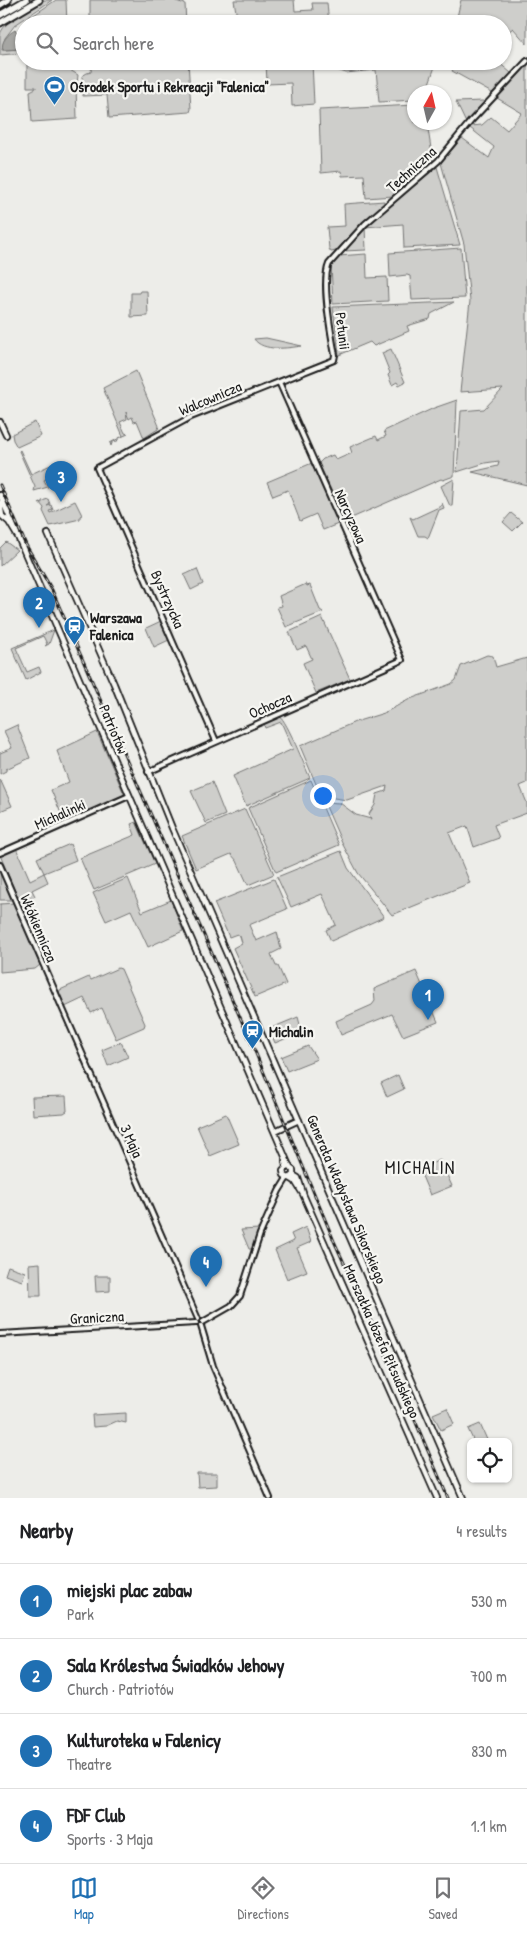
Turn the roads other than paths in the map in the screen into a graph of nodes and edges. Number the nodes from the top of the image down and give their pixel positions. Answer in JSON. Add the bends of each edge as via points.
{"nodes":[{"id":1,"x":8,"y":0,"type":"edge"},
{"id":2,"x":26,"y":0,"type":"edge"},
{"id":3,"x":39,"y":0,"type":"edge"},
{"id":4,"x":0,"y":4,"type":"edge"},
{"id":5,"x":0,"y":15,"type":"edge"},
{"id":6,"x":11,"y":17,"type":"junction"},
{"id":7,"x":0,"y":23,"type":"edge"},
{"id":8,"x":0,"y":30,"type":"edge"},
{"id":9,"x":527,"y":61,"type":"edge"},
{"id":10,"x":327,"y":268,"type":"joint"},
{"id":11,"x":335,"y":359,"type":"joint"},
{"id":12,"x":279,"y":382,"type":"junction"},
{"id":13,"x":0,"y":422,"type":"edge"},
{"id":14,"x":6,"y":435,"type":"dead end"},
{"id":15,"x":97,"y":468,"type":"joint"},
{"id":16,"x":0,"y":496,"type":"edge"},
{"id":17,"x":0,"y":503,"type":"edge"},
{"id":18,"x":7,"y":509,"type":"junction"},
{"id":19,"x":2,"y":513,"type":"junction"},
{"id":20,"x":8,"y":518,"type":"junction"},
{"id":21,"x":48,"y":534,"type":"dead end"},
{"id":22,"x":402,"y":660,"type":"joint"},
{"id":23,"x":216,"y":741,"type":"junction"},
{"id":24,"x":148,"y":772,"type":"junction"},
{"id":25,"x":129,"y":796,"type":"junction"},
{"id":26,"x":0,"y":853,"type":"edge"},
{"id":27,"x":0,"y":865,"type":"edge"},
{"id":28,"x":208,"y":911,"type":"joint"},
{"id":29,"x":46,"y":973,"type":"joint"},
{"id":30,"x":299,"y":1120,"type":"junction"},
{"id":31,"x":275,"y":1131,"type":"junction"},
{"id":32,"x":288,"y":1168,"type":"junction"},
{"id":33,"x":289,"y":1177,"type":"junction"},
{"id":34,"x":197,"y":1321,"type":"junction"},
{"id":35,"x":202,"y":1324,"type":"junction"},
{"id":36,"x":0,"y":1334,"type":"edge"},
{"id":37,"x":270,"y":1498,"type":"edge"},
{"id":38,"x":437,"y":1498,"type":"edge"},
{"id":39,"x":463,"y":1498,"type":"edge"}],
"edges":[{"from":1,"to":4,"type":"highway"},
{"from":2,"to":5,"type":"highway"},
{"from":3,"to":6,"type":"highway"},
{"from":6,"to":7,"type":"highway"},
{"from":6,"to":8,"type":"highway"},
{"from":9,"to":10,"type":"street","name":"Techniczna","via":[[438,161],[358,232]]},
{"from":10,"to":11,"type":"street","name":"Petunii"},
{"from":11,"to":12,"type":"street","name":"Walcownicza"},
{"from":12,"to":15,"type":"street","name":"Walcownicza","via":[[191,417]]},
{"from":12,"to":22,"type":"street","name":"Narcyzowa"},
{"from":13,"to":14,"type":"main road"},
{"from":15,"to":23,"type":"street","name":"Bystrzycka"},
{"from":16,"to":18,"type":"main road"},
{"from":17,"to":19,"type":"main road"},
{"from":18,"to":19,"type":"main road"},
{"from":18,"to":20,"type":"main road"},
{"from":19,"to":20,"type":"main road","via":[[2,517]]},
{"from":20,"to":25,"type":"main road","name":"Patriotów"},
{"from":21,"to":24,"type":"main road","name":"Patriotów","via":[[114,684]]},
{"from":22,"to":23,"type":"street","name":"Ochocza"},
{"from":23,"to":24,"type":"street","name":"Ochocza"},
{"from":24,"to":28,"type":"main road","name":"Patriotów"},
{"from":25,"to":26,"type":"street","name":"Michalinki"},
{"from":25,"to":31,"type":"main road","name":"Patriotów"},
{"from":27,"to":29,"type":"street","name":"Włókiennicza"},
{"from":28,"to":30,"type":"main road","name":"Generała Władysława Sikorskiego"},
{"from":29,"to":34,"type":"street","name":"3 Maja"},
{"from":30,"to":31,"type":"main road"},
{"from":30,"to":39,"type":"main road","name":"Generała Władysława Sikorskiego"},
{"from":31,"to":32,"type":"main road"},
{"from":32,"to":33,"type":"main road","via":[[283,1171]]},
{"from":32,"to":33,"type":"main road","name":"Marszałka Józefa Piłsudskiego","via":[[294,1171]]},
{"from":33,"to":35,"type":"street","via":[[279,1191],[260,1234],[240,1296],[231,1306]]},
{"from":33,"to":38,"type":"main road","name":"Marszałka Józefa Piłsudskiego","via":[[298,1178]]},
{"from":34,"to":35,"type":"street"},
{"from":34,"to":36,"type":"street","name":"Graniczna"},
{"from":35,"to":37,"type":"street","via":[[212,1366]]}]}
